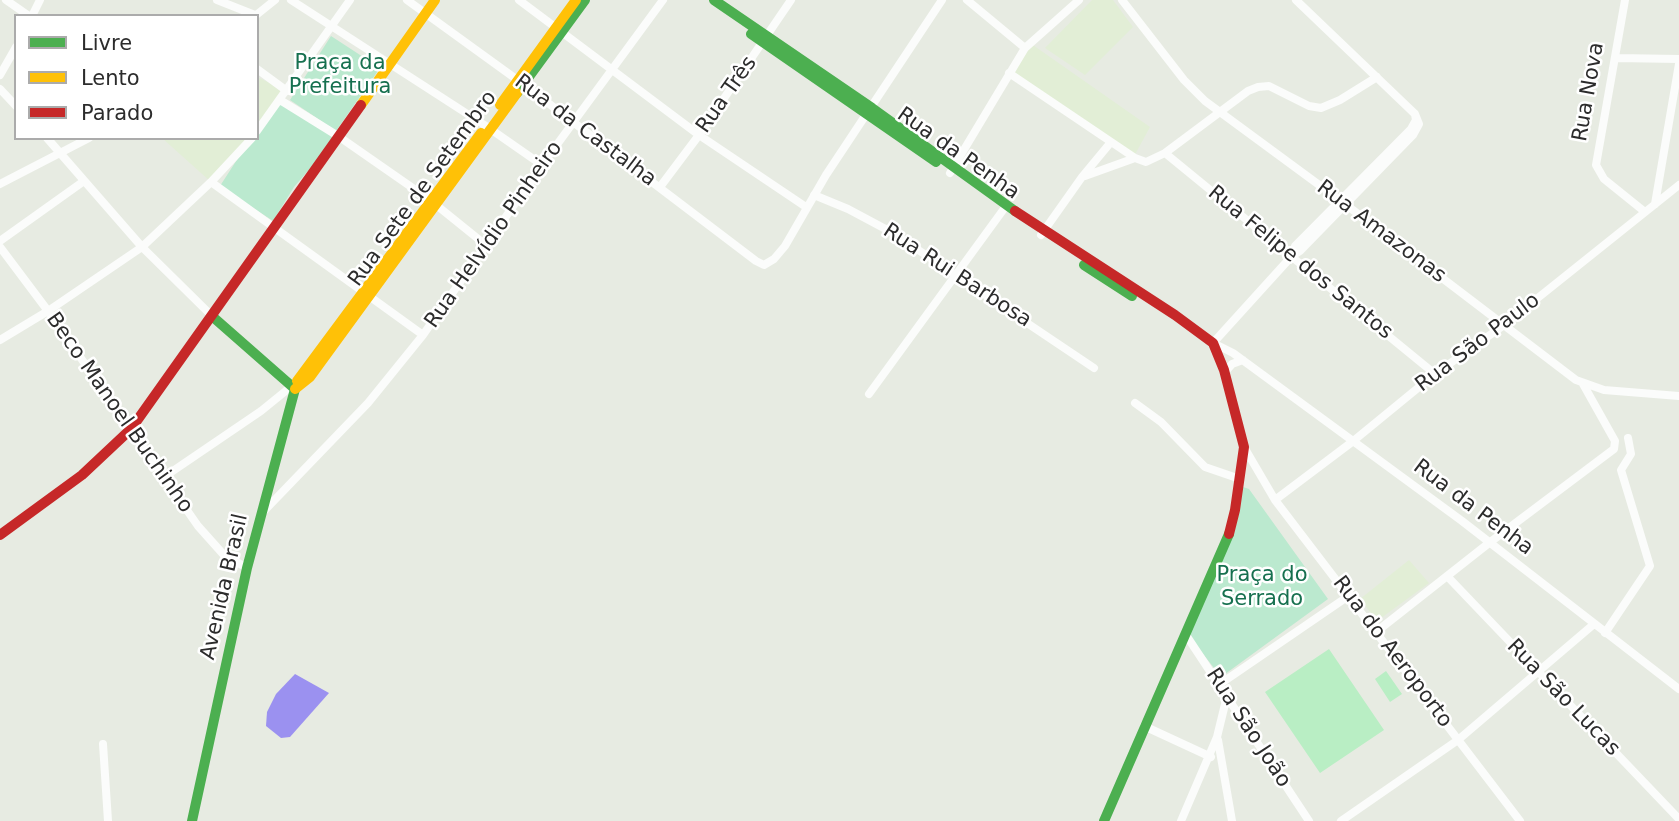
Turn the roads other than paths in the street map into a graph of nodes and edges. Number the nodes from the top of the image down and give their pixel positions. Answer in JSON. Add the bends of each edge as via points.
{"nodes":[{"id":1,"x":6,"y":0,"type":"edge"},
{"id":2,"x":217,"y":0,"type":"edge"},
{"id":3,"x":275,"y":0,"type":"edge"},
{"id":4,"x":290,"y":0,"type":"edge"},
{"id":5,"x":350,"y":0,"type":"edge"},
{"id":6,"x":407,"y":0,"type":"edge"},
{"id":7,"x":435,"y":0,"type":"edge"},
{"id":8,"x":519,"y":0,"type":"edge"},
{"id":9,"x":576,"y":0,"type":"edge"},
{"id":10,"x":585,"y":0,"type":"edge"},
{"id":11,"x":663,"y":0,"type":"edge"},
{"id":12,"x":707,"y":0,"type":"edge"},
{"id":13,"x":714,"y":0,"type":"edge"},
{"id":14,"x":791,"y":0,"type":"edge"},
{"id":15,"x":942,"y":0,"type":"edge"},
{"id":16,"x":967,"y":0,"type":"edge"},
{"id":17,"x":1122,"y":0,"type":"edge"},
{"id":18,"x":1296,"y":0,"type":"edge"},
{"id":19,"x":1625,"y":0,"type":"edge"},
{"id":20,"x":1076,"y":1,"type":"edge"},
{"id":21,"x":426,"y":13,"type":"junction"},
{"id":22,"x":27,"y":14,"type":"edge"},
{"id":23,"x":252,"y":14,"type":"edge"},
{"id":24,"x":256,"y":14,"type":"edge"},
{"id":25,"x":332,"y":27,"type":"junction"},
{"id":26,"x":558,"y":30,"type":"junction"},
{"id":27,"x":765,"y":40,"type":"junction"},
{"id":28,"x":1024,"y":48,"type":"junction"},
{"id":29,"x":14,"y":50,"type":"edge"},
{"id":30,"x":1616,"y":58,"type":"junction"},
{"id":31,"x":1679,"y":59,"type":"edge"},
{"id":32,"x":389,"y":64,"type":"junction"},
{"id":33,"x":1679,"y":64,"type":"edge"},
{"id":34,"x":259,"y":71,"type":"edge"},
{"id":35,"x":612,"y":71,"type":"junction"},
{"id":36,"x":1009,"y":73,"type":"junction"},
{"id":37,"x":0,"y":75,"type":"edge"},
{"id":38,"x":1377,"y":77,"type":"junction"},
{"id":39,"x":520,"y":82,"type":"junction"},
{"id":40,"x":0,"y":89,"type":"edge"},
{"id":41,"x":286,"y":91,"type":"junction"},
{"id":42,"x":280,"y":100,"type":"junction"},
{"id":43,"x":14,"y":104,"type":"edge"},
{"id":44,"x":870,"y":112,"type":"junction"},
{"id":45,"x":1221,"y":113,"type":"junction"},
{"id":46,"x":574,"y":123,"type":"junction"},
{"id":47,"x":259,"y":128,"type":"edge"},
{"id":48,"x":489,"y":128,"type":"junction"},
{"id":49,"x":699,"y":135,"type":"junction"},
{"id":50,"x":338,"y":136,"type":"junction"},
{"id":51,"x":49,"y":140,"type":"edge"},
{"id":52,"x":85,"y":140,"type":"edge"},
{"id":53,"x":249,"y":140,"type":"edge"},
{"id":54,"x":1111,"y":142,"type":"junction"},
{"id":55,"x":61,"y":153,"type":"junction"},
{"id":56,"x":1165,"y":153,"type":"junction"},
{"id":57,"x":1135,"y":158,"type":"junction"},
{"id":58,"x":542,"y":165,"type":"junction"},
{"id":59,"x":952,"y":170,"type":"junction"},
{"id":60,"x":1082,"y":177,"type":"junction"},
{"id":61,"x":84,"y":181,"type":"junction"},
{"id":62,"x":211,"y":182,"type":"junction"},
{"id":63,"x":0,"y":184,"type":"edge"},
{"id":64,"x":1679,"y":185,"type":"edge"},
{"id":65,"x":660,"y":187,"type":"junction"},
{"id":66,"x":814,"y":195,"type":"junction"},
{"id":67,"x":432,"y":202,"type":"junction"},
{"id":68,"x":1342,"y":202,"type":"junction"},
{"id":69,"x":1656,"y":204,"type":"junction"},
{"id":70,"x":806,"y":207,"type":"junction"},
{"id":71,"x":1005,"y":208,"type":"junction"},
{"id":72,"x":1646,"y":212,"type":"junction"},
{"id":73,"x":273,"y":228,"type":"junction"},
{"id":74,"x":1042,"y":234,"type":"junction"},
{"id":75,"x":0,"y":241,"type":"edge"},
{"id":76,"x":487,"y":246,"type":"junction"},
{"id":77,"x":0,"y":247,"type":"edge"},
{"id":78,"x":142,"y":247,"type":"junction"},
{"id":79,"x":1291,"y":257,"type":"junction"},
{"id":80,"x":957,"y":274,"type":"junction"},
{"id":81,"x":367,"y":293,"type":"junction"},
{"id":82,"x":48,"y":311,"type":"junction"},
{"id":83,"x":212,"y":317,"type":"junction"},
{"id":84,"x":1504,"y":324,"type":"junction"},
{"id":85,"x":423,"y":335,"type":"junction"},
{"id":86,"x":0,"y":340,"type":"edge"},
{"id":87,"x":1213,"y":343,"type":"junction"},
{"id":88,"x":1243,"y":360,"type":"junction"},
{"id":89,"x":1094,"y":368,"type":"dead end"},
{"id":90,"x":1225,"y":372,"type":"junction"},
{"id":91,"x":1435,"y":374,"type":"junction"},
{"id":92,"x":1583,"y":384,"type":"junction"},
{"id":93,"x":291,"y":389,"type":"junction"},
{"id":94,"x":869,"y":394,"type":"dead end"},
{"id":95,"x":1679,"y":396,"type":"edge"},
{"id":96,"x":1135,"y":403,"type":"dead end"},
{"id":97,"x":131,"y":429,"type":"junction"},
{"id":98,"x":1628,"y":438,"type":"dead end"},
{"id":99,"x":1352,"y":442,"type":"junction"},
{"id":100,"x":1244,"y":447,"type":"junction"},
{"id":101,"x":164,"y":477,"type":"junction"},
{"id":102,"x":1240,"y":479,"type":"junction"},
{"id":103,"x":1275,"y":500,"type":"junction"},
{"id":104,"x":261,"y":514,"type":"junction"},
{"id":105,"x":3,"y":530,"type":"edge"},
{"id":106,"x":1489,"y":542,"type":"junction"},
{"id":107,"x":247,"y":568,"type":"junction"},
{"id":108,"x":1447,"y":576,"type":"junction"},
{"id":109,"x":1350,"y":596,"type":"junction"},
{"id":110,"x":1594,"y":624,"type":"junction"},
{"id":111,"x":1376,"y":632,"type":"junction"},
{"id":112,"x":1605,"y":632,"type":"junction"},
{"id":113,"x":1186,"y":635,"type":"junction"},
{"id":114,"x":1538,"y":671,"type":"junction"},
{"id":115,"x":1220,"y":684,"type":"junction"},
{"id":116,"x":1679,"y":689,"type":"edge"},
{"id":117,"x":1227,"y":696,"type":"junction"},
{"id":118,"x":1144,"y":726,"type":"junction"},
{"id":119,"x":1217,"y":737,"type":"junction"},
{"id":120,"x":1458,"y":740,"type":"junction"},
{"id":121,"x":103,"y":744,"type":"dead end"},
{"id":122,"x":1209,"y":756,"type":"junction"},
{"id":123,"x":1221,"y":762,"type":"junction"},
{"id":124,"x":1679,"y":819,"type":"edge"},
{"id":125,"x":108,"y":821,"type":"edge"},
{"id":126,"x":192,"y":821,"type":"edge"},
{"id":127,"x":1104,"y":821,"type":"edge"},
{"id":128,"x":1181,"y":821,"type":"edge"},
{"id":129,"x":1232,"y":821,"type":"edge"},
{"id":130,"x":1309,"y":821,"type":"edge"},
{"id":131,"x":1341,"y":821,"type":"edge"},
{"id":132,"x":1520,"y":821,"type":"edge"}],
"edges":[{"from":1,"to":22,"type":"street"},
{"from":2,"to":23,"type":"street"},
{"from":3,"to":24,"type":"street"},
{"from":4,"to":25,"type":"street"},
{"from":5,"to":25,"type":"street"},
{"from":6,"to":21,"type":"street","name":"Rua da Castalha"},
{"from":7,"to":21,"type":"street"},
{"from":8,"to":26,"type":"street"},
{"from":9,"to":26,"type":"street","name":"Rua Sete de Setembro"},
{"from":10,"to":26,"type":"street","name":"Rua Sete de Setembro"},
{"from":11,"to":35,"type":"street","name":"Rua Helvídio Pinheiro"},
{"from":12,"to":27,"type":"street","name":"Rua da Penha"},
{"from":13,"to":27,"type":"street","name":"Rua da Penha"},
{"from":14,"to":27,"type":"street","name":"Rua Três"},
{"from":15,"to":44,"type":"street"},
{"from":16,"to":28,"type":"street"},
{"from":17,"to":45,"type":"street","name":"Rua Amazonas","via":[[1195,92]]},
{"from":18,"to":38,"type":"street"},
{"from":19,"to":30,"type":"street","name":"Rua Nova"},
{"from":20,"to":28,"type":"street"},
{"from":21,"to":32,"type":"street"},
{"from":21,"to":39,"type":"street","name":"Rua da Castalha"},
{"from":25,"to":32,"type":"street"},
{"from":25,"to":41,"type":"street"},
{"from":26,"to":35,"type":"street"},
{"from":26,"to":39,"type":"street","name":"Rua Sete de Setembro"},
{"from":27,"to":44,"type":"street","name":"Rua da Penha"},
{"from":27,"to":49,"type":"street","name":"Rua Três"},
{"from":28,"to":36,"type":"street"},
{"from":29,"to":37,"type":"street"},
{"from":30,"to":31,"type":"street"},
{"from":30,"to":72,"type":"street","name":"Rua Nova","via":[[1597,169]]},
{"from":32,"to":48,"type":"street"},
{"from":32,"to":50,"type":"street"},
{"from":33,"to":69,"type":"street"},
{"from":34,"to":41,"type":"street"},
{"from":35,"to":46,"type":"street","name":"Rua Helvídio Pinheiro"},
{"from":35,"to":49,"type":"street"},
{"from":36,"to":54,"type":"street"},
{"from":36,"to":59,"type":"street"},
{"from":38,"to":45,"type":"street","via":[[1328,107],[1309,106],[1269,86],[1248,91]]},
{"from":38,"to":68,"type":"street","via":[[1416,117],[1406,134]]},
{"from":39,"to":46,"type":"street","name":"Rua da Castalha"},
{"from":39,"to":48,"type":"street","name":"Rua Sete de Setembro"},
{"from":40,"to":43,"type":"street"},
{"from":41,"to":42,"type":"street"},
{"from":42,"to":47,"type":"street"},
{"from":42,"to":50,"type":"street"},
{"from":44,"to":59,"type":"street","name":"Rua da Penha"},
{"from":44,"to":66,"type":"street"},
{"from":45,"to":56,"type":"street"},
{"from":45,"to":68,"type":"street","name":"Rua Amazonas"},
{"from":46,"to":58,"type":"street","name":"Rua Helvídio Pinheiro"},
{"from":46,"to":65,"type":"street","name":"Rua da Castalha"},
{"from":48,"to":58,"type":"street"},
{"from":48,"to":67,"type":"street","name":"Rua Sete de Setembro"},
{"from":49,"to":65,"type":"street","name":"Rua Três"},
{"from":49,"to":70,"type":"street"},
{"from":50,"to":67,"type":"street"},
{"from":50,"to":73,"type":"street"},
{"from":51,"to":55,"type":"street"},
{"from":52,"to":55,"type":"street"},
{"from":53,"to":62,"type":"street"},
{"from":54,"to":57,"type":"street"},
{"from":54,"to":60,"type":"street"},
{"from":55,"to":61,"type":"street"},
{"from":55,"to":63,"type":"street"},
{"from":56,"to":57,"type":"street","via":[[1146,162]]},
{"from":56,"to":79,"type":"street","name":"Rua Felipe dos Santos"},
{"from":57,"to":60,"type":"street"},
{"from":58,"to":76,"type":"street","name":"Rua Helvídio Pinheiro"},
{"from":59,"to":71,"type":"street","name":"Rua da Penha"},
{"from":60,"to":74,"type":"street"},
{"from":61,"to":75,"type":"street"},
{"from":61,"to":78,"type":"street"},
{"from":62,"to":73,"type":"street"},
{"from":62,"to":78,"type":"street"},
{"from":64,"to":69,"type":"street","name":"Rua São Paulo"},
{"from":65,"to":70,"type":"street","name":"Rua da Castalha","via":[[760,264],[779,254]]},
{"from":66,"to":70,"type":"street"},
{"from":66,"to":80,"type":"street","name":"Rua Rui Barbosa","via":[[893,233]]},
{"from":67,"to":76,"type":"street"},
{"from":67,"to":81,"type":"street","name":"Rua Sete de Setembro"},
{"from":68,"to":79,"type":"street","via":[[1295,246]]},
{"from":68,"to":84,"type":"street","name":"Rua Amazonas"},
{"from":69,"to":72,"type":"street","name":"Rua São Paulo"},
{"from":71,"to":74,"type":"street","name":"Rua da Penha"},
{"from":71,"to":80,"type":"street"},
{"from":72,"to":84,"type":"street","name":"Rua São Paulo"},
{"from":73,"to":81,"type":"street"},
{"from":73,"to":83,"type":"street"},
{"from":74,"to":87,"type":"street","name":"Rua da Penha","via":[[1143,303]]},
{"from":76,"to":85,"type":"street","name":"Rua Helvídio Pinheiro"},
{"from":77,"to":82,"type":"street","name":"Beco Manoel Buchinho"},
{"from":78,"to":82,"type":"street"},
{"from":78,"to":83,"type":"street"},
{"from":79,"to":87,"type":"street"},
{"from":79,"to":91,"type":"street","name":"Rua Felipe dos Santos"},
{"from":80,"to":89,"type":"street","name":"Rua Rui Barbosa"},
{"from":80,"to":94,"type":"street"},
{"from":81,"to":85,"type":"street"},
{"from":81,"to":93,"type":"street","name":"Rua Sete de Setembro"},
{"from":82,"to":86,"type":"street"},
{"from":82,"to":97,"type":"street","name":"Beco Manoel Buchinho"},
{"from":83,"to":93,"type":"street"},
{"from":83,"to":97,"type":"street"},
{"from":84,"to":91,"type":"street","name":"Rua São Paulo"},
{"from":84,"to":92,"type":"street","name":"Rua Amazonas"},
{"from":85,"to":104,"type":"street","name":"Rua Helvídio Pinheiro","via":[[368,403]]},
{"from":87,"to":88,"type":"street","name":"Rua da Penha"},
{"from":87,"to":90,"type":"street"},
{"from":88,"to":90,"type":"street"},
{"from":88,"to":99,"type":"street","name":"Rua da Penha"},
{"from":90,"to":100,"type":"street"},
{"from":91,"to":99,"type":"street","name":"Rua São Paulo"},
{"from":92,"to":95,"type":"street","name":"Rua Amazonas","via":[[1620,393]]},
{"from":92,"to":106,"type":"street","via":[[1615,441],[1614,449]]},
{"from":93,"to":101,"type":"street","name":"Rua Sete de Setembro"},
{"from":93,"to":104,"type":"street","name":"Avenida Brasil"},
{"from":96,"to":102,"type":"street","via":[[1161,422],[1205,467]]},
{"from":97,"to":101,"type":"street","name":"Beco Manoel Buchinho"},
{"from":97,"to":105,"type":"street","via":[[76,480]]},
{"from":98,"to":112,"type":"street","via":[[1631,454],[1621,470],[1650,566]]},
{"from":99,"to":103,"type":"street","name":"Rua São Paulo"},
{"from":99,"to":106,"type":"street","name":"Rua da Penha"},
{"from":100,"to":102,"type":"street"},
{"from":100,"to":103,"type":"street","name":"Rua do Aeroporto"},
{"from":101,"to":107,"type":"street","name":"Beco Manoel Buchinho","via":[[214,546]]},
{"from":102,"to":113,"type":"street","via":[[1228,538]]},
{"from":103,"to":109,"type":"street","name":"Rua do Aeroporto"},
{"from":104,"to":107,"type":"street","name":"Avenida Brasil"},
{"from":106,"to":108,"type":"street"},
{"from":106,"to":110,"type":"street","name":"Rua da Penha"},
{"from":107,"to":126,"type":"street","name":"Avenida Brasil"},
{"from":108,"to":111,"type":"street"},
{"from":108,"to":114,"type":"street","name":"Rua São Lucas"},
{"from":109,"to":111,"type":"street","name":"Rua do Aeroporto"},
{"from":109,"to":115,"type":"street"},
{"from":110,"to":112,"type":"street","name":"Rua da Penha"},
{"from":110,"to":114,"type":"street"},
{"from":111,"to":120,"type":"street","name":"Rua do Aeroporto"},
{"from":112,"to":116,"type":"street","name":"Rua da Penha"},
{"from":113,"to":115,"type":"street","name":"Rua São João"},
{"from":113,"to":118,"type":"street"},
{"from":114,"to":120,"type":"street"},
{"from":114,"to":124,"type":"street","name":"Rua São Lucas"},
{"from":115,"to":117,"type":"street","name":"Rua São João"},
{"from":117,"to":119,"type":"street"},
{"from":117,"to":130,"type":"street","name":"Rua São João"},
{"from":118,"to":122,"type":"street"},
{"from":118,"to":127,"type":"street"},
{"from":119,"to":122,"type":"street"},
{"from":119,"to":123,"type":"street"},
{"from":120,"to":131,"type":"street"},
{"from":120,"to":132,"type":"street","name":"Rua do Aeroporto"},
{"from":121,"to":125,"type":"street"},
{"from":122,"to":123,"type":"street"},
{"from":122,"to":128,"type":"street"},
{"from":123,"to":129,"type":"street"}]}
